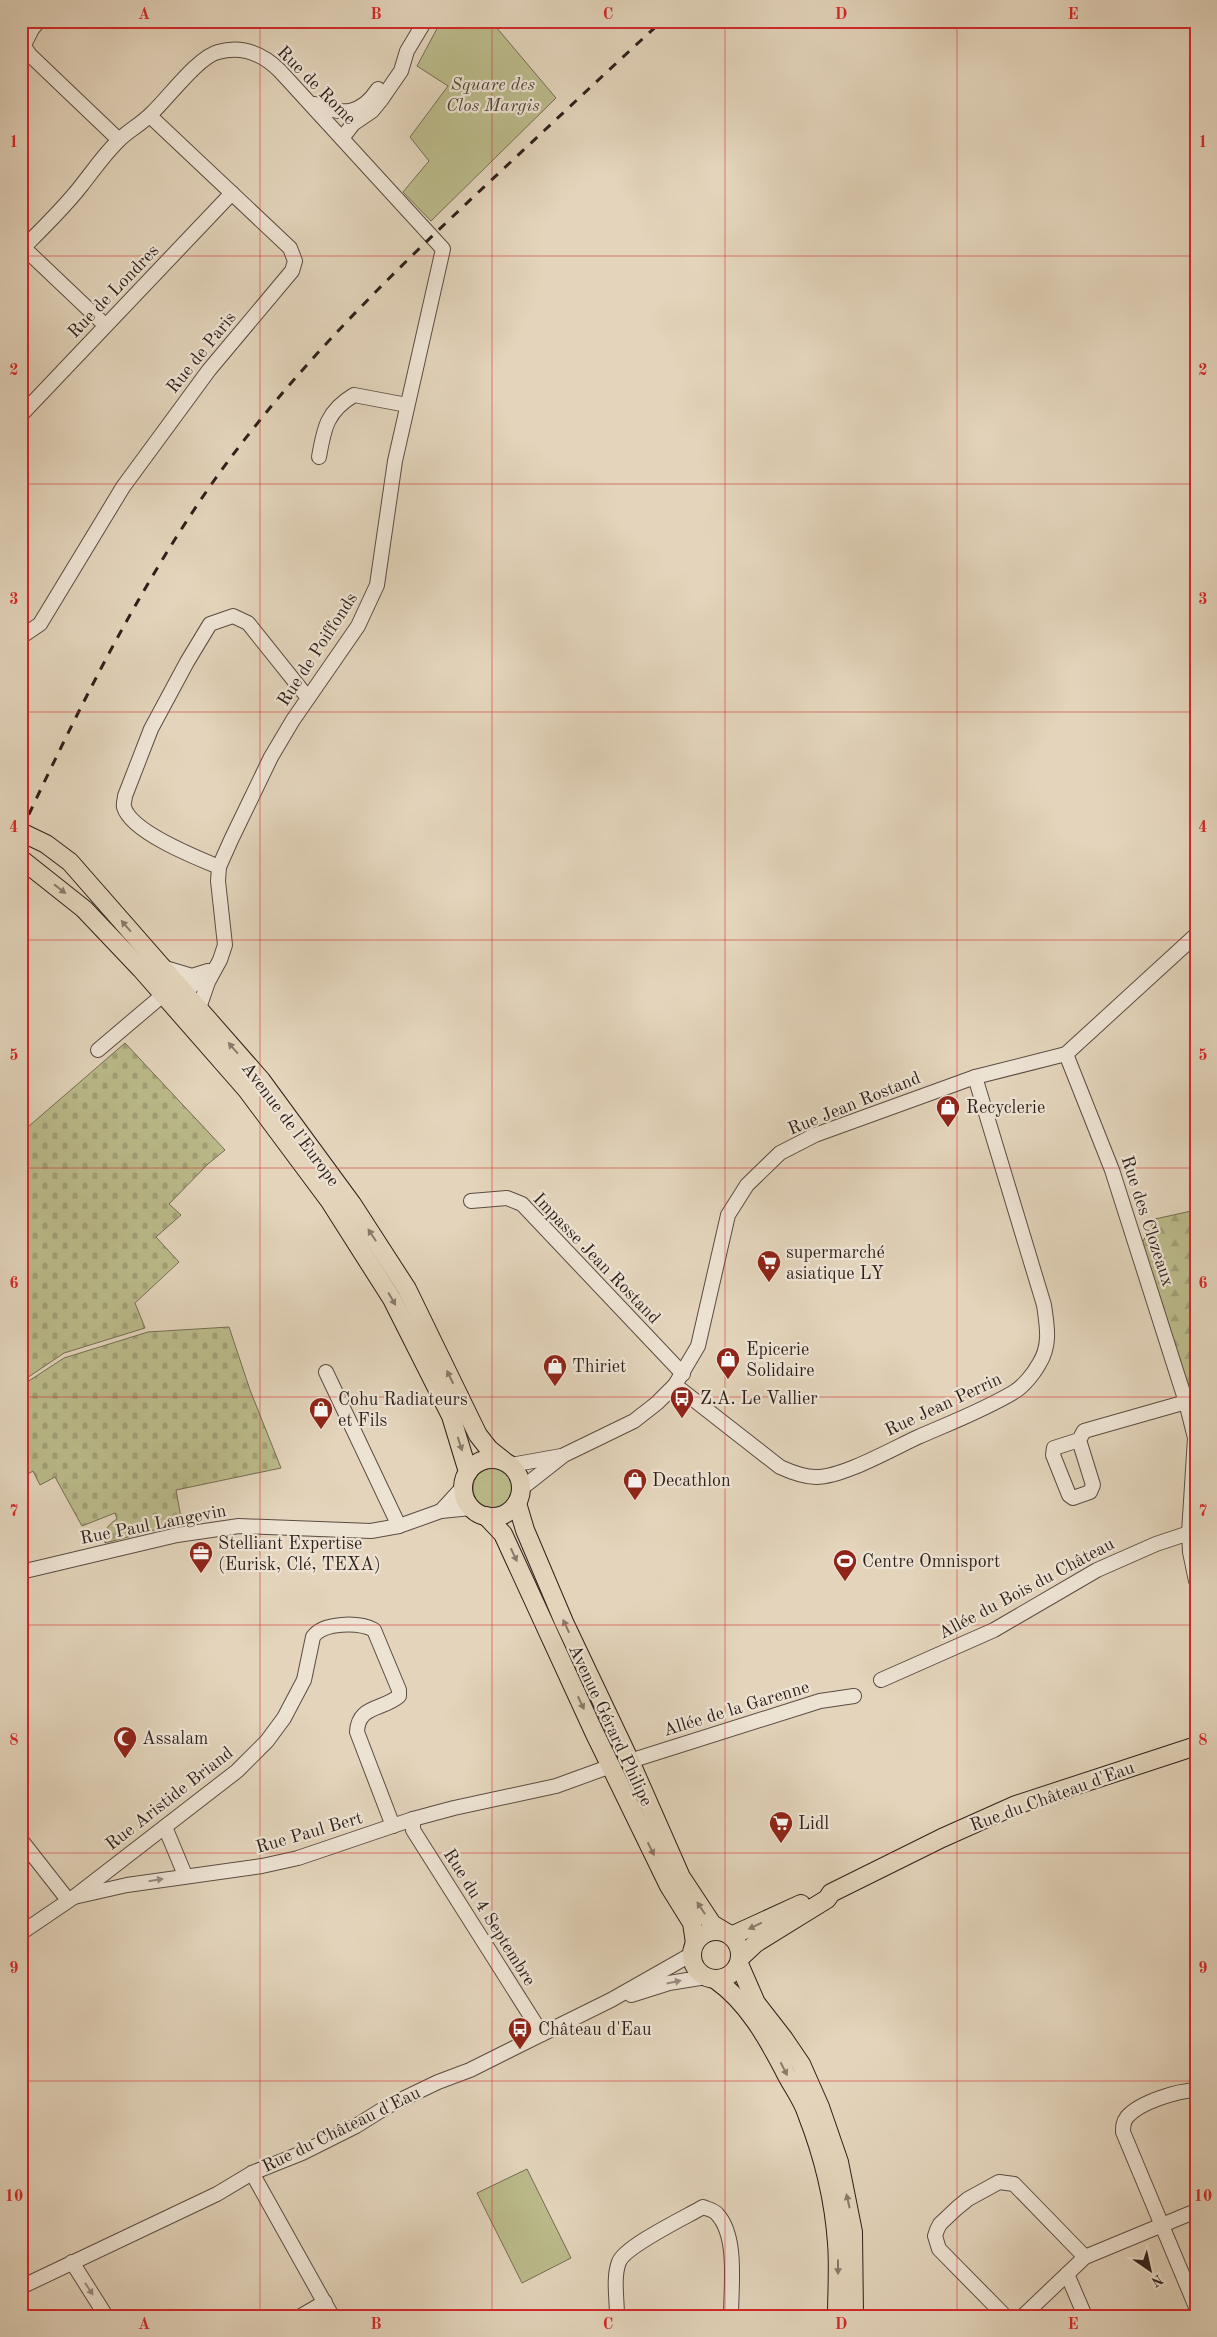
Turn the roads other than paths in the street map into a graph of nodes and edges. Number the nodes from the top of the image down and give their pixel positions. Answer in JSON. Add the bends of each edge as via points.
{"nodes":[{"id":1,"x":39,"y":21,"type":"edge"},
{"id":2,"x":425,"y":21,"type":"edge"},
{"id":3,"x":23,"y":44,"type":"edge"},
{"id":4,"x":408,"y":51,"type":"junction"},
{"id":5,"x":311,"y":103,"type":"junction"},
{"id":6,"x":347,"y":113,"type":"junction"},
{"id":7,"x":150,"y":116,"type":"junction"},
{"id":8,"x":333,"y":126,"type":"junction"},
{"id":9,"x":343,"y":137,"type":"junction"},
{"id":10,"x":119,"y":140,"type":"junction"},
{"id":11,"x":232,"y":193,"type":"junction"},
{"id":12,"x":22,"y":249,"type":"edge"},
{"id":13,"x":443,"y":249,"type":"joint"},
{"id":14,"x":105,"y":325,"type":"junction"},
{"id":15,"x":407,"y":406,"type":"junction"},
{"id":16,"x":21,"y":416,"type":"edge"},
{"id":17,"x":318,"y":457,"type":"dead end"},
{"id":18,"x":21,"y":637,"type":"edge"},
{"id":19,"x":308,"y":698,"type":"junction"},
{"id":20,"x":21,"y":832,"type":"edge"},
{"id":21,"x":21,"y":859,"type":"edge"},
{"id":22,"x":219,"y":867,"type":"junction"},
{"id":23,"x":1196,"y":936,"type":"edge"},
{"id":24,"x":162,"y":967,"type":"junction"},
{"id":25,"x":216,"y":968,"type":"junction"},
{"id":26,"x":180,"y":988,"type":"junction"},
{"id":27,"x":167,"y":999,"type":"junction"},
{"id":28,"x":199,"y":1008,"type":"junction"},
{"id":29,"x":98,"y":1050,"type":"dead end"},
{"id":30,"x":1066,"y":1054,"type":"junction"},
{"id":31,"x":975,"y":1076,"type":"junction"},
{"id":32,"x":471,"y":1201,"type":"dead end"},
{"id":33,"x":326,"y":1372,"type":"dead end"},
{"id":34,"x":679,"y":1380,"type":"junction"},
{"id":35,"x":1186,"y":1402,"type":"junction"},
{"id":36,"x":1079,"y":1440,"type":"dead end"},
{"id":37,"x":564,"y":1455,"type":"junction"},
{"id":38,"x":508,"y":1463,"type":"junction"},
{"id":39,"x":465,"y":1479,"type":"junction"},
{"id":40,"x":519,"y":1495,"type":"junction"},
{"id":41,"x":441,"y":1511,"type":"junction"},
{"id":42,"x":478,"y":1512,"type":"junction"},
{"id":43,"x":399,"y":1526,"type":"junction"},
{"id":44,"x":1190,"y":1533,"type":"junction"},
{"id":45,"x":21,"y":1572,"type":"edge"},
{"id":46,"x":1196,"y":1581,"type":"edge"},
{"id":47,"x":881,"y":1680,"type":"dead end"},
{"id":48,"x":854,"y":1696,"type":"dead end"},
{"id":49,"x":1196,"y":1746,"type":"edge"},
{"id":50,"x":630,"y":1761,"type":"junction"},
{"id":51,"x":612,"y":1766,"type":"junction"},
{"id":52,"x":413,"y":1820,"type":"junction"},
{"id":53,"x":393,"y":1826,"type":"junction"},
{"id":54,"x":165,"y":1827,"type":"junction"},
{"id":55,"x":21,"y":1840,"type":"edge"},
{"id":56,"x":114,"y":1864,"type":"junction"},
{"id":57,"x":185,"y":1876,"type":"junction"},
{"id":58,"x":127,"y":1885,"type":"junction"},
{"id":59,"x":831,"y":1893,"type":"junction"},
{"id":60,"x":71,"y":1898,"type":"junction"},
{"id":61,"x":21,"y":1933,"type":"edge"},
{"id":62,"x":729,"y":1935,"type":"junction"},
{"id":63,"x":693,"y":1948,"type":"junction"},
{"id":64,"x":740,"y":1960,"type":"junction"},
{"id":65,"x":711,"y":1979,"type":"junction"},
{"id":66,"x":610,"y":2000,"type":"junction"},
{"id":67,"x":542,"y":2034,"type":"junction"},
{"id":68,"x":1196,"y":2090,"type":"edge"},
{"id":69,"x":252,"y":2173,"type":"junction"},
{"id":70,"x":1196,"y":2211,"type":"edge"},
{"id":71,"x":1161,"y":2226,"type":"junction"},
{"id":72,"x":1085,"y":2257,"type":"junction"},
{"id":73,"x":72,"y":2262,"type":"junction"},
{"id":74,"x":1067,"y":2274,"type":"junction"},
{"id":75,"x":21,"y":2287,"type":"edge"},
{"id":76,"x":325,"y":2302,"type":"junction"},
{"id":77,"x":1196,"y":2306,"type":"edge"},
{"id":78,"x":106,"y":2316,"type":"edge"},
{"id":79,"x":301,"y":2316,"type":"edge"},
{"id":80,"x":332,"y":2316,"type":"edge"},
{"id":81,"x":617,"y":2316,"type":"edge"},
{"id":82,"x":731,"y":2316,"type":"edge"},
{"id":83,"x":837,"y":2316,"type":"edge"},
{"id":84,"x":854,"y":2316,"type":"edge"},
{"id":85,"x":1005,"y":2316,"type":"edge"},
{"id":86,"x":1023,"y":2316,"type":"edge"},
{"id":87,"x":1085,"y":2316,"type":"edge"}],
"edges":[{"from":1,"to":3,"type":"street"},
{"from":2,"to":4,"type":"street"},
{"from":3,"to":10,"type":"street","via":[[30,55]]},
{"from":4,"to":6,"type":"street","via":[[398,59],[376,93]]},
{"from":4,"to":9,"type":"street","via":[[400,72],[381,100]]},
{"from":5,"to":6,"type":"street","via":[[332,112]]},
{"from":5,"to":7,"type":"street","name":"Rue de Rome","via":[[268,59],[239,49],[217,52],[204,60]]},
{"from":5,"to":8,"type":"street","name":"Rue de Rome"},
{"from":6,"to":8,"type":"street"},
{"from":7,"to":10,"type":"street","name":"Rue de Rome"},
{"from":7,"to":11,"type":"street","name":"Rue de Paris"},
{"from":8,"to":9,"type":"street","name":"Rue de Rome"},
{"from":9,"to":13,"type":"street","name":"Rue de Rome"},
{"from":10,"to":12,"type":"street","name":"Rue de Rome"},
{"from":11,"to":14,"type":"street","name":"Rue de Londres"},
{"from":11,"to":18,"type":"street","name":"Rue de Paris","via":[[290,248],[295,261],[292,271],[175,415],[123,487],[40,624]]},
{"from":12,"to":14,"type":"street"},
{"from":13,"to":15,"type":"street","name":"Rue de Poiffonds"},
{"from":14,"to":16,"type":"street","name":"Rue de Londres"},
{"from":15,"to":17,"type":"street","via":[[354,395],[340,403],[325,425]]},
{"from":15,"to":19,"type":"street","name":"Rue de Poiffonds","via":[[395,461],[377,585],[358,626]]},
{"from":19,"to":22,"type":"street","name":"Rue de Poiffonds","via":[[271,757]]},
{"from":19,"to":22,"type":"street","via":[[248,624],[233,616],[210,624],[163,703],[125,796],[124,808],[134,821],[171,847]]},
{"from":24,"to":20,"type":"main road","name":"Avenue de l'Europe","one_way":true,"via":[[70,862],[46,844]]},
{"from":21,"to":27,"type":"main road","name":"Avenue de l'Europe","one_way":true,"via":[[94,919]]},
{"from":22,"to":25,"type":"street","name":"Rue de Poiffonds","via":[[225,945]]},
{"from":23,"to":30,"type":"street","name":"Rue Jean Rostand"},
{"from":24,"to":25,"type":"street","via":[[192,976]]},
{"from":24,"to":26,"type":"main road","name":"Avenue de l'Europe"},
{"from":25,"to":26,"type":"street"},
{"from":25,"to":28,"type":"street","name":"Rue de Poiffonds"},
{"from":26,"to":27,"type":"street"},
{"from":26,"to":28,"type":"main road","name":"Avenue de l'Europe"},
{"from":27,"to":29,"type":"street"},
{"from":27,"to":39,"type":"main road","name":"Avenue de l'Europe","one_way":true,"via":[[274,1125],[329,1200],[392,1299],[451,1416]]},
{"from":38,"to":28,"type":"main road","name":"Avenue de l'Europe","one_way":true,"via":[[489,1449],[478,1435],[406,1289],[352,1204],[261,1080]]},
{"from":30,"to":31,"type":"street","name":"Rue Jean Rostand"},
{"from":30,"to":35,"type":"street","name":"Rue des Clozeaux","via":[[1112,1170]]},
{"from":31,"to":34,"type":"street","name":"Rue Jean Rostand","via":[[815,1135],[780,1153],[760,1170],[746,1185],[728,1215],[698,1346]]},
{"from":31,"to":34,"type":"street","name":"Rue Jean Perrin","via":[[1044,1305],[1048,1337],[1045,1352],[1025,1382],[1016,1391],[973,1412],[843,1471],[816,1477],[794,1474],[780,1467]]},
{"from":32,"to":34,"type":"street","name":"Impasse Jean Rostand","via":[[508,1198],[522,1204]]},
{"from":33,"to":43,"type":"street"},
{"from":34,"to":37,"type":"street","name":"Rue Jean Rostand","via":[[634,1421]]},
{"from":35,"to":36,"type":"street","via":[[1084,1431]]},
{"from":35,"to":44,"type":"street","name":"Rue des Clozeaux","via":[[1194,1438]]},
{"from":37,"to":38,"type":"street","name":"Rue Jean Rostand"},
{"from":37,"to":40,"type":"street","name":"Rue Jean Rostand"},
{"from":38,"to":39,"type":"main road","via":[[496,1458],[480,1461]]},
{"from":38,"to":40,"type":"main road","via":[[517,1472]]},
{"from":39,"to":41,"type":"street","name":"Rue Paul Langevin"},
{"from":39,"to":42,"type":"main road","via":[[464,1494]]},
{"from":40,"to":42,"type":"main road","via":[[504,1514]]},
{"from":50,"to":40,"type":"main road","name":"Avenue Gérard Philipe","one_way":true,"via":[[524,1530]]},
{"from":41,"to":42,"type":"street","name":"Rue Paul Langevin"},
{"from":41,"to":43,"type":"street","name":"Rue Paul Langevin"},
{"from":42,"to":51,"type":"main road","name":"Avenue Gérard Philipe","one_way":true,"via":[[503,1534]]},
{"from":43,"to":45,"type":"street","name":"Rue Paul Langevin","via":[[371,1532],[239,1526],[177,1535]]},
{"from":44,"to":46,"type":"street","name":"Rue des Clozeaux"},
{"from":44,"to":47,"type":"street","name":"Allée du Bois du Château","via":[[1096,1570],[994,1630]]},
{"from":48,"to":50,"type":"street","name":"Allée de la Garenne","via":[[820,1701]]},
{"from":49,"to":59,"type":"main road","name":"Rue du Château d'Eau","via":[[1016,1805]]},
{"from":62,"to":50,"type":"main road","name":"Avenue Gérard Philipe","one_way":true,"via":[[712,1924],[681,1877]]},
{"from":51,"to":52,"type":"street","name":"Rue Paul Bert","via":[[556,1786]]},
{"from":51,"to":63,"type":"main road","name":"Avenue Gérard Philipe","one_way":true,"via":[[669,1886],[692,1923]]},
{"from":52,"to":53,"type":"street","name":"Rue Paul Bert"},
{"from":52,"to":67,"type":"street","name":"Rue du 4 Septembre","via":[[413,1830]]},
{"from":53,"to":54,"type":"street","name":"Rue Aristide Briand","via":[[357,1725],[363,1714],[399,1696],[399,1690],[376,1634],[367,1627],[357,1626],[317,1631],[304,1680],[277,1730],[236,1771]]},
{"from":53,"to":57,"type":"street","name":"Rue Paul Bert","via":[[298,1858]]},
{"from":54,"to":56,"type":"street","name":"Rue Aristide Briand"},
{"from":54,"to":57,"type":"street"},
{"from":55,"to":60,"type":"street"},
{"from":56,"to":58,"type":"street","via":[[119,1878]]},
{"from":56,"to":60,"type":"street","name":"Rue Aristide Briand"},
{"from":58,"to":57,"type":"street","name":"Rue Paul Bert","one_way":true},
{"from":58,"to":60,"type":"street","name":"Rue Paul Bert"},
{"from":59,"to":62,"type":"main road","name":"Rue du Château d'Eau","one_way":true,"via":[[823,1893]]},
{"from":59,"to":64,"type":"main road","name":"Rue du Château d'Eau","via":[[827,1899],[756,1943]]},
{"from":60,"to":61,"type":"street","name":"Rue Paul Bert"},
{"from":62,"to":63,"type":"main road","via":[[720,1931],[706,1933]]},
{"from":62,"to":64,"type":"main road","via":[[739,1946]]},
{"from":63,"to":65,"type":"main road","via":[[697,1970]]},
{"from":63,"to":66,"type":"street","name":"Rue du Château d'Eau","via":[[677,1964]]},
{"from":64,"to":65,"type":"main road","via":[[730,1975]]},
{"from":84,"to":64,"type":"main road","one_way":true,"via":[[853,2232],[839,2162],[801,2064],[756,2003]]},
{"from":66,"to":65,"type":"street","name":"Rue du Château d'Eau","one_way":true,"via":[[669,1983]]},
{"from":65,"to":83,"type":"main road","one_way":true,"via":[[737,1997],[760,2027],[807,2112],[825,2166],[836,2223]]},
{"from":66,"to":67,"type":"street","name":"Rue du Château d'Eau"},
{"from":67,"to":69,"type":"street","name":"Rue du Château d'Eau","via":[[388,2106],[356,2126],[302,2152]]},
{"from":68,"to":71,"type":"street","via":[[1170,2093],[1134,2112],[1124,2124],[1125,2140]]},
{"from":69,"to":73,"type":"street","name":"Rue du Château d'Eau","via":[[209,2198]]},
{"from":69,"to":76,"type":"street"},
{"from":70,"to":71,"type":"street"},
{"from":71,"to":72,"type":"street"},
{"from":71,"to":77,"type":"street"},
{"from":72,"to":74,"type":"street"},
{"from":72,"to":85,"type":"street","via":[[1014,2184],[999,2182],[968,2199],[940,2224],[935,2236],[939,2249]]},
{"from":73,"to":75,"type":"street","name":"Rue du Château d'Eau"},
{"from":73,"to":78,"type":"street","one_way":true},
{"from":74,"to":86,"type":"street"},
{"from":74,"to":87,"type":"street"},
{"from":76,"to":79,"type":"street"},
{"from":76,"to":80,"type":"street"},
{"from":81,"to":82,"type":"street","via":[[620,2260],[630,2249],[703,2207],[716,2212],[725,2226],[730,2246]]}]}
